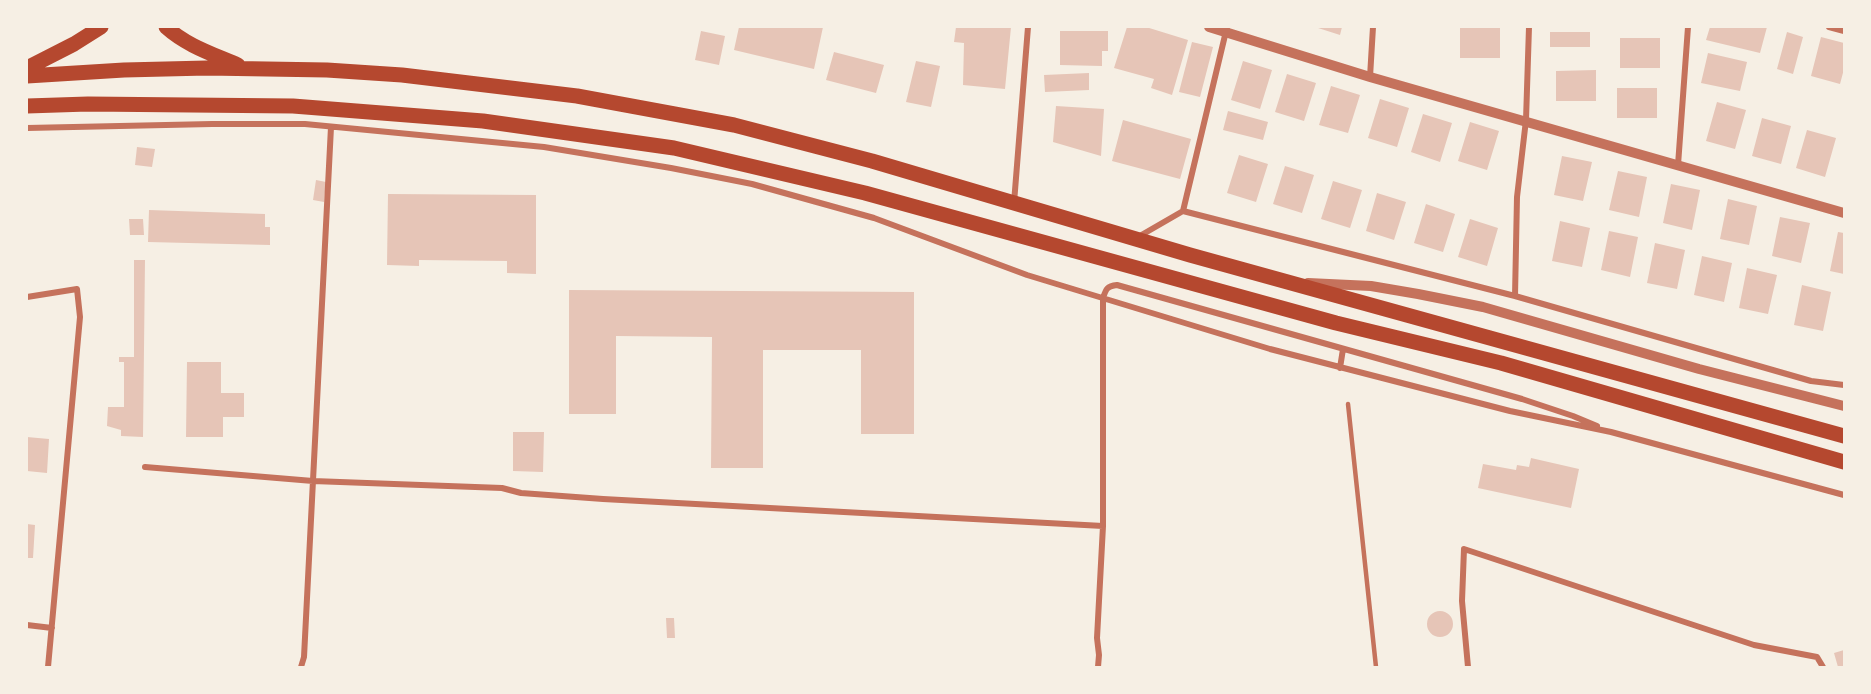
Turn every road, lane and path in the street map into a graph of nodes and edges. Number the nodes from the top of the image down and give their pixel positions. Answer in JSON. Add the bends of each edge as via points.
{"nodes":[{"id":1,"x":101,"y":27,"type":"edge"},
{"id":2,"x":166,"y":27,"type":"edge"},
{"id":3,"x":1028,"y":27,"type":"edge"},
{"id":4,"x":1209,"y":27,"type":"edge"},
{"id":5,"x":1373,"y":27,"type":"edge"},
{"id":6,"x":1529,"y":27,"type":"edge"},
{"id":7,"x":1688,"y":27,"type":"edge"},
{"id":8,"x":1829,"y":27,"type":"edge"},
{"id":9,"x":1226,"y":30,"type":"edge"},
{"id":10,"x":1844,"y":31,"type":"edge"},
{"id":11,"x":27,"y":68,"type":"edge"},
{"id":12,"x":247,"y":69,"type":"junction"},
{"id":13,"x":27,"y":76,"type":"edge"},
{"id":14,"x":1370,"y":76,"type":"junction"},
{"id":15,"x":27,"y":106,"type":"edge"},
{"id":16,"x":1526,"y":120,"type":"junction"},
{"id":17,"x":331,"y":127,"type":"junction"},
{"id":18,"x":27,"y":128,"type":"edge"},
{"id":19,"x":1678,"y":165,"type":"junction"},
{"id":20,"x":1014,"y":203,"type":"junction"},
{"id":21,"x":1183,"y":211,"type":"junction"},
{"id":22,"x":1844,"y":213,"type":"edge"},
{"id":23,"x":1135,"y":238,"type":"junction"},
{"id":24,"x":1285,"y":282,"type":"junction"},
{"id":25,"x":1515,"y":296,"type":"junction"},
{"id":26,"x":27,"y":297,"type":"edge"},
{"id":27,"x":1103,"y":298,"type":"junction"},
{"id":28,"x":1343,"y":349,"type":"junction"},
{"id":29,"x":1340,"y":368,"type":"junction"},
{"id":30,"x":1844,"y":385,"type":"edge"},
{"id":31,"x":1348,"y":404,"type":"dead end"},
{"id":32,"x":1844,"y":406,"type":"edge"},
{"id":33,"x":1611,"y":432,"type":"junction"},
{"id":34,"x":1844,"y":436,"type":"edge"},
{"id":35,"x":1844,"y":462,"type":"edge"},
{"id":36,"x":145,"y":467,"type":"dead end"},
{"id":37,"x":312,"y":481,"type":"junction"},
{"id":38,"x":1844,"y":495,"type":"edge"},
{"id":39,"x":1103,"y":526,"type":"junction"},
{"id":40,"x":27,"y":625,"type":"edge"},
{"id":41,"x":52,"y":628,"type":"junction"},
{"id":42,"x":48,"y":667,"type":"edge"},
{"id":43,"x":301,"y":667,"type":"edge"},
{"id":44,"x":1098,"y":667,"type":"edge"},
{"id":45,"x":1376,"y":667,"type":"edge"},
{"id":46,"x":1468,"y":667,"type":"edge"},
{"id":47,"x":1823,"y":667,"type":"edge"}],
"edges":[{"from":1,"to":11,"type":"highway"},
{"from":2,"to":12,"type":"highway","via":[[194,46]]},
{"from":3,"to":20,"type":"street"},
{"from":4,"to":9,"type":"street"},
{"from":5,"to":14,"type":"street"},
{"from":6,"to":16,"type":"street"},
{"from":7,"to":19,"type":"street"},
{"from":8,"to":10,"type":"street"},
{"from":9,"to":14,"type":"street"},
{"from":9,"to":21,"type":"street"},
{"from":12,"to":13,"type":"highway"},
{"from":12,"to":20,"type":"highway","via":[[402,75],[576,96],[734,125]]},
{"from":14,"to":16,"type":"street"},
{"from":15,"to":35,"type":"highway","via":[[293,106],[483,121],[674,148],[865,192],[1336,322],[1502,363]]},
{"from":16,"to":19,"type":"street"},
{"from":16,"to":25,"type":"street","via":[[1517,197]]},
{"from":17,"to":18,"type":"street","via":[[257,123]]},
{"from":17,"to":27,"type":"street","via":[[544,147],[752,184],[874,218],[1027,275]]},
{"from":17,"to":37,"type":"street"},
{"from":19,"to":22,"type":"street"},
{"from":20,"to":23,"type":"highway"},
{"from":21,"to":23,"type":"street"},
{"from":21,"to":25,"type":"street"},
{"from":23,"to":24,"type":"highway"},
{"from":24,"to":32,"type":"street","via":[[1371,286],[1483,307]]},
{"from":24,"to":34,"type":"highway"},
{"from":25,"to":30,"type":"street","via":[[1811,381]]},
{"from":26,"to":41,"type":"street","via":[[77,289],[80,317]]},
{"from":27,"to":28,"type":"street","via":[[1110,286],[1117,285]]},
{"from":27,"to":29,"type":"street"},
{"from":27,"to":39,"type":"street"},
{"from":28,"to":29,"type":"street"},
{"from":28,"to":33,"type":"street","via":[[1542,405]]},
{"from":29,"to":33,"type":"street"},
{"from":31,"to":45,"type":"lane"},
{"from":33,"to":38,"type":"street"},
{"from":36,"to":37,"type":"street"},
{"from":37,"to":39,"type":"street","via":[[502,488],[615,500]]},
{"from":37,"to":43,"type":"street"},
{"from":39,"to":44,"type":"street"},
{"from":40,"to":41,"type":"street"},
{"from":41,"to":42,"type":"street"},
{"from":46,"to":47,"type":"street","via":[[1462,601],[1464,549],[1754,645],[1817,657]]}]}
